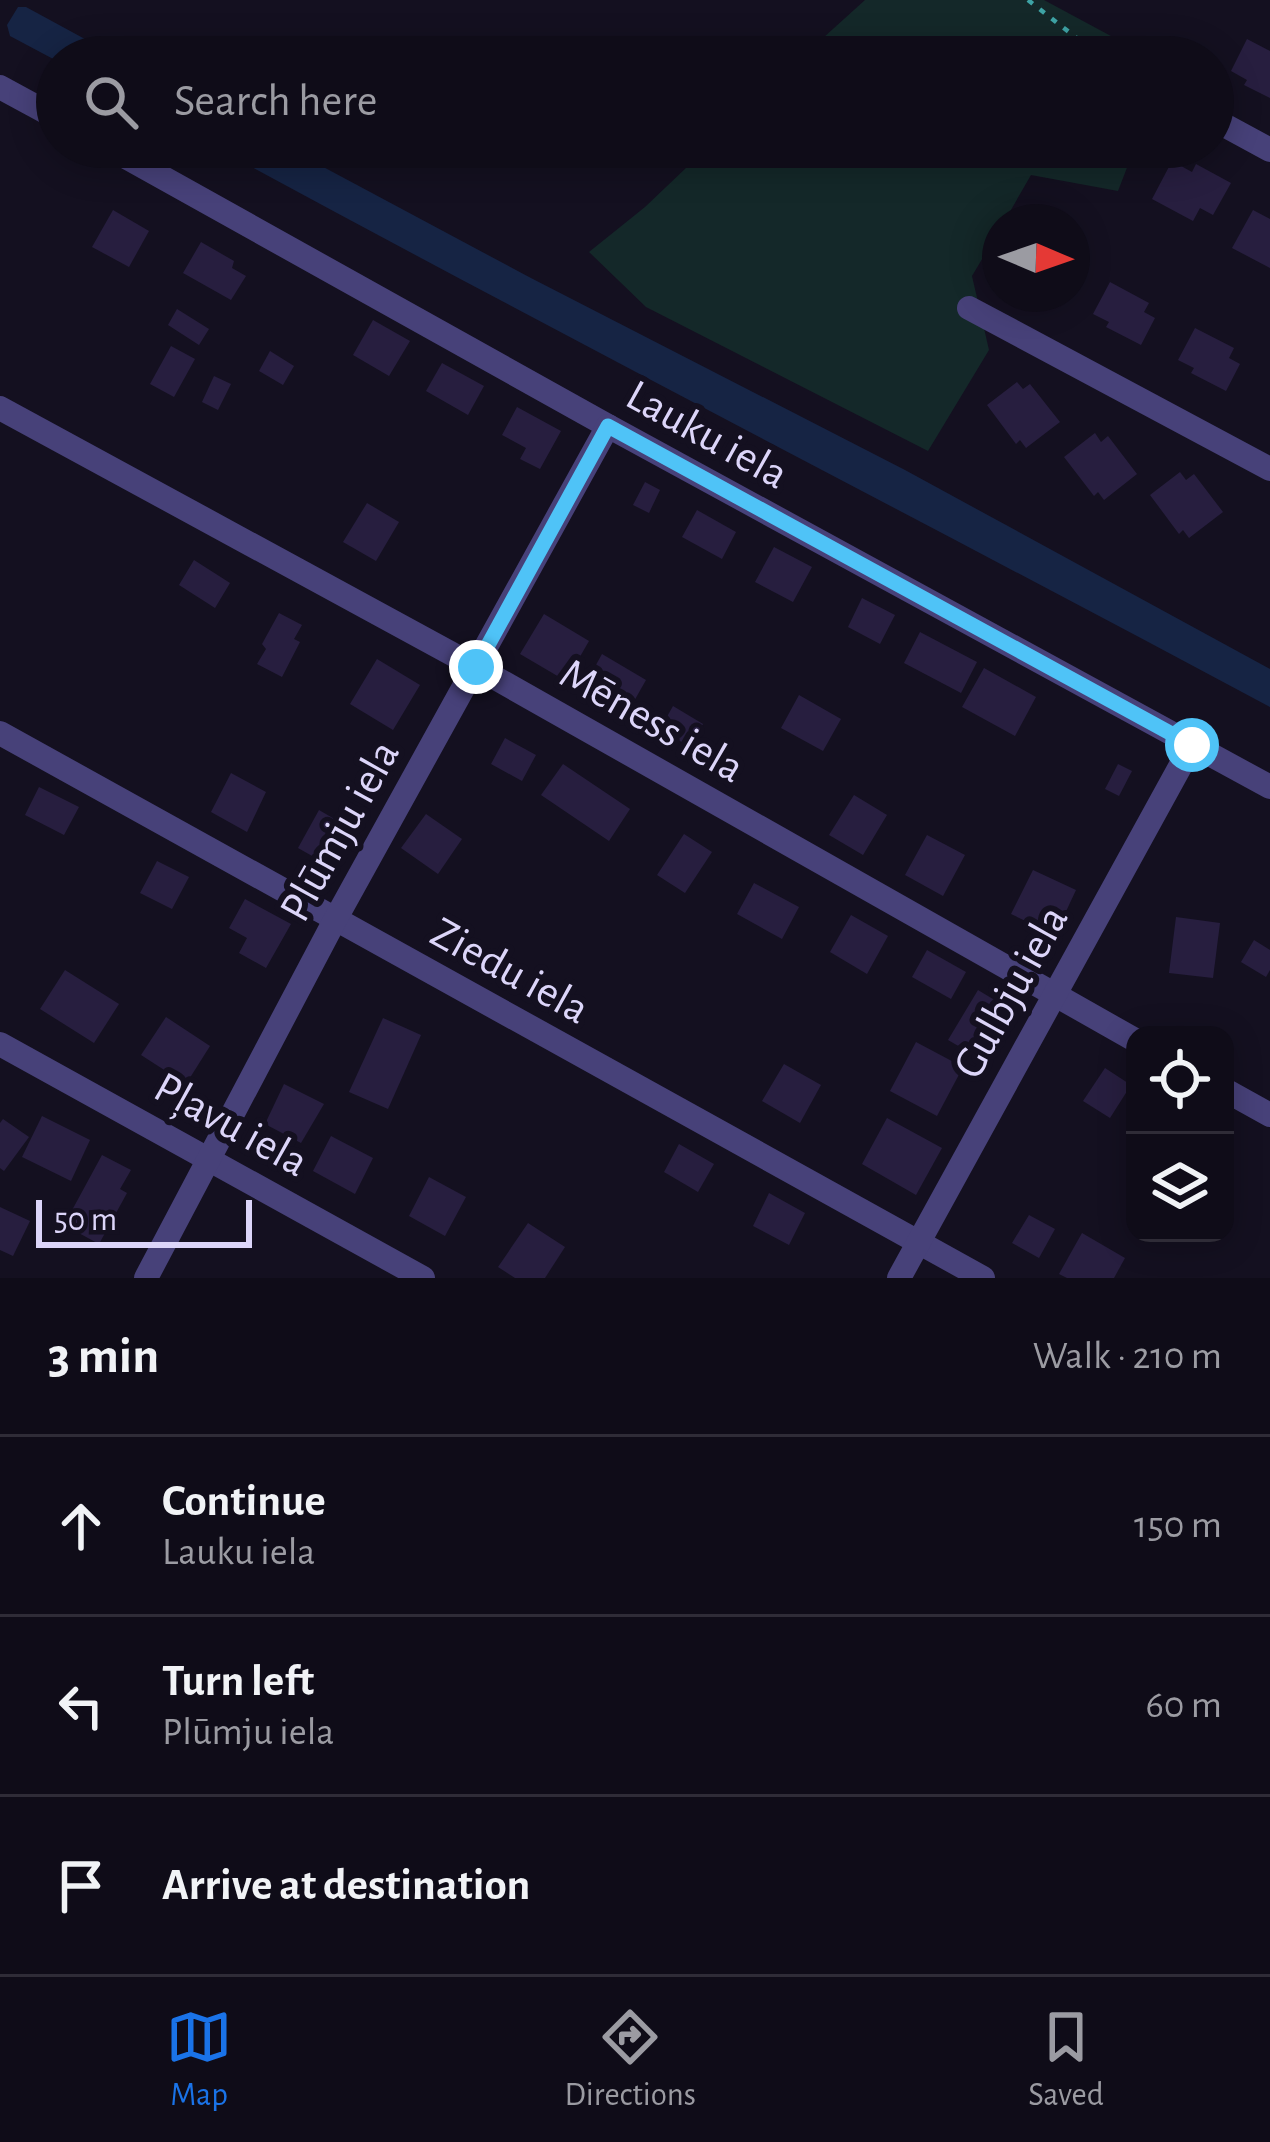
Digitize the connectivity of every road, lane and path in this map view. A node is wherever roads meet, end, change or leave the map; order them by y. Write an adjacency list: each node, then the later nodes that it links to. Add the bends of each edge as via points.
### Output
1 (1028, 0): 2 (path)
2 (1073, 36)
3 (0, 86): 4 (street)
4 (36, 106)
5 (1234, 130): 6 (street)
6 (1270, 150)
7 (146, 168): 10 (street, Lauku iela)
8 (969, 308): 11 (street)
9 (0, 408): 12 (street, Mēness iela)
10 (608, 426): 12 (street, Plūmju iela); 14 (street, Lauku iela)
11 (1270, 469)
12 (476, 667): 16 (street, Plūmju iela); 17 (street, Mēness iela)
13 (0, 733): 16 (street, Ziedu iela)
14 (1192, 745): 15 (street, Lauku iela); 17 (street, Gulbju iela)
15 (1270, 787)
16 (335, 920): 22 (street, Plūmju iela); 23 (street, Ziedu iela)
17 (1054, 995): 18 (street, Mēness iela); 23 (street, Gulbju iela)
18 (1126, 1035)
19 (0, 1044): 22 (street, Pļavu iela)
20 (1234, 1095): 21 (street)
21 (1270, 1115)
22 (211, 1159): 24 (street, Plūmju iela); 25 (street, Pļavu iela)
23 (919, 1242): 26 (street, Gulbju iela); 27 (street, Ziedu iela)
24 (146, 1278)
25 (423, 1278)
26 (899, 1278)
27 (983, 1278)

